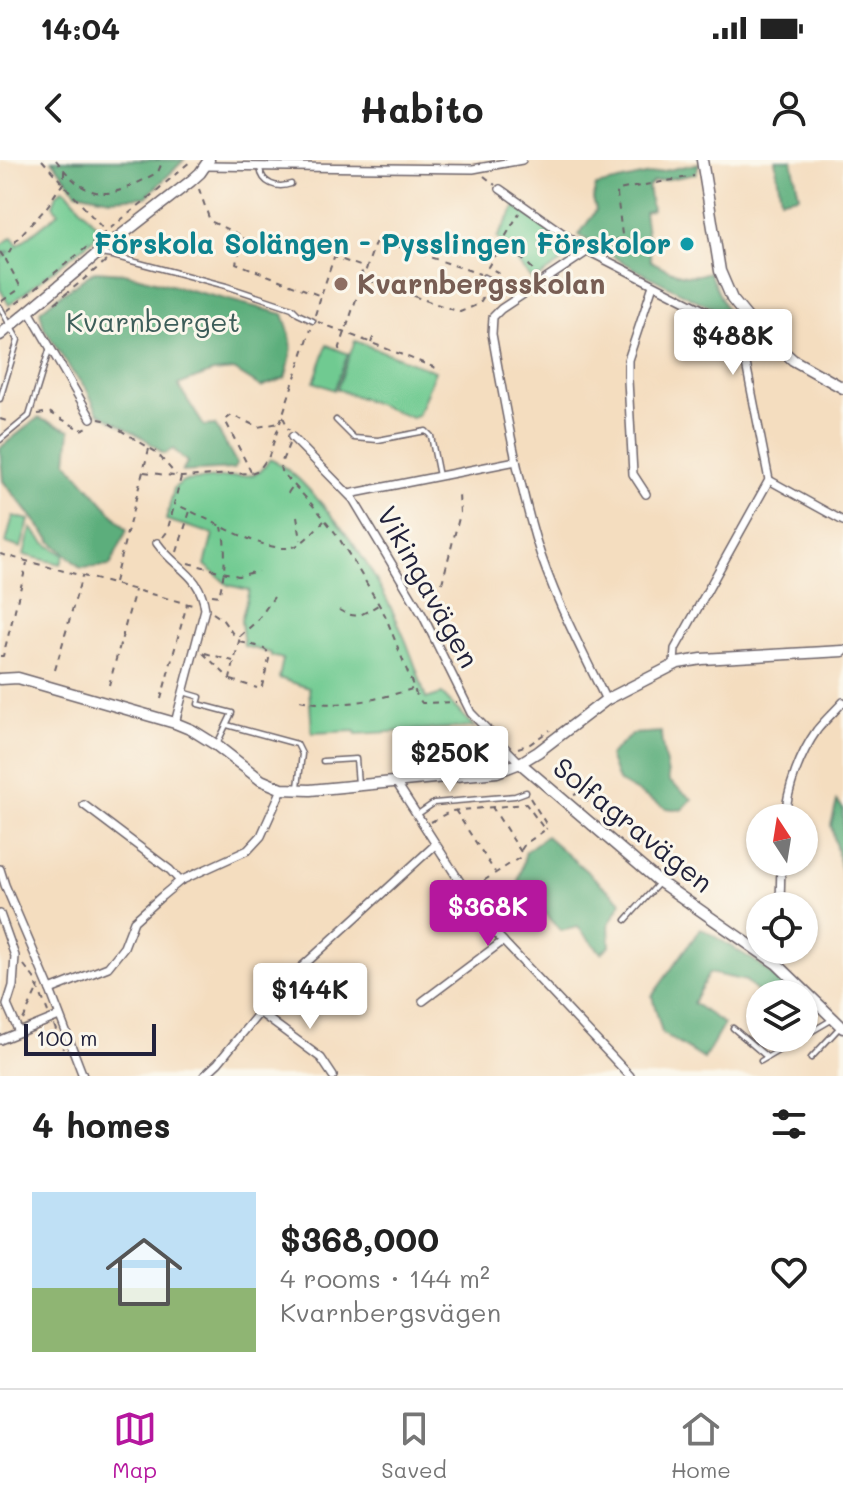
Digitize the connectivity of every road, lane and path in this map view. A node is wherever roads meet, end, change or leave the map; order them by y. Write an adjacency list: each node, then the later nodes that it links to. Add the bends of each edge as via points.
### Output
1 (42, 160): 11 (path)
2 (56, 160): 9 (path)
3 (163, 160): 9 (path, via 158,172 115,193 87,191)
4 (192, 160): 16 (path)
5 (522, 160): 8 (street, via 473,169)
6 (702, 160): 10 (street)
7 (207, 163): 8 (street); 21 (street)
8 (260, 166): 13 (lane, via 265,182)
9 (64, 171): 11 (path)
10 (704, 174): 23 (path, via 618,190 622,235); 48 (street, via 720,271 732,299 793,360)
11 (64, 183): 16 (path); 24 (path, via 9,249)
12 (198, 184): 33 (path, via 210,221 244,237 236,263)
13 (291, 184)
14 (500, 189): 15 (street)
15 (523, 205): 19 (street); 22 (path)
16 (106, 232): 37 (path)
17 (376, 240): 26 (path)
18 (397, 246): 27 (path)
19 (588, 251): 23 (street); 28 (street)
20 (0, 252): 24 (path)
21 (97, 254): 36 (street); 38 (lane, via 226,286 292,308)
22 (495, 256): 25 (path, via 488,267); 28 (path, via 516,254)
23 (597, 256): 31 (street)
24 (6, 260): 35 (path, via 19,284)
25 (499, 273)
26 (363, 277): 30 (path); 33 (path, via 360,266 334,257); 41 (path)
27 (484, 277): 29 (lane)
28 (544, 280): 34 (street)
29 (493, 282): 30 (path, via 479,304 460,312); 34 (lane)
30 (375, 283): 32 (path)
31 (653, 285): 65 (street, via 739,328); 70 (street, via 628,360 633,474)
32 (370, 295)
33 (321, 296): 38 (path)
34 (517, 298): 60 (street, via 493,317 492,334)
35 (0, 304): 37 (lane)
36 (29, 311): 40 (street); 45 (street)
37 (4, 314): 40 (lane)
38 (313, 321): 51 (path)
39 (326, 325): 41 (path)
40 (10, 326): 43 (street); 49 (lane, via 18,340)
41 (345, 332): 44 (path); 46 (path)
42 (375, 333): 44 (path)
43 (0, 335)
44 (371, 343): 47 (path)
45 (50, 347): 50 (lane); 52 (street)
46 (339, 350)
47 (441, 370)
48 (843, 388)
49 (0, 399)
50 (29, 416): 52 (path, via 49,412 81,430 92,425); 56 (lane)
51 (283, 417): 55 (path); 57 (path)
52 (91, 418): 59 (path, via 104,420)
53 (0, 419): 56 (path)
54 (336, 420): 63 (lane, via 354,438 378,440 426,431)
55 (280, 423): 62 (path, via 269,456); 62 (path, via 258,427 232,415 225,420)
56 (18, 425): 58 (lane)
57 (292, 437): 66 (path, via 280,466); 68 (street, Vikingavägen)
58 (0, 440)
59 (149, 448): 61 (path); 64 (path)
60 (516, 461): 63 (street); 109 (street, via 552,586)
61 (144, 472): 64 (path); 87 (path)
62 (251, 473): 64 (path)
63 (439, 476): 68 (street)
64 (179, 477): 71 (path)
65 (769, 480): 75 (street); 100 (street, via 675,649)
66 (293, 486): 67 (path); 74 (path)
67 (288, 493)
68 (349, 494): 110 (street, Vikingavägen, via 423,616)
69 (459, 494): 86 (path, via 460,514)
70 (646, 494)
71 (174, 504): 72 (path); 78 (path, via 167,532)
72 (190, 510): 76 (path); 79 (path)
73 (297, 516): 77 (path)
74 (325, 520): 77 (path); 92 (path)
75 (843, 521)
76 (222, 525): 77 (path, via 281,549); 84 (path)
77 (302, 541)
78 (157, 543): 82 (street)
79 (177, 552)
80 (0, 554): 81 (path)
81 (28, 562): 85 (path); 98 (path)
82 (182, 570): 84 (path, via 188,563); 89 (street)
83 (258, 571): 84 (path, via 238,576)
84 (225, 572): 89 (path, via 219,596)
85 (82, 576): 87 (path); 101 (path)
86 (442, 583)
87 (113, 584): 88 (path)
88 (135, 590): 91 (path); 104 (path)
89 (203, 594): 93 (street)
90 (274, 597): 95 (path)
91 (187, 604): 93 (path); 107 (path)
92 (379, 605): 94 (path, via 361,615); 105 (path)
93 (205, 609): 95 (path); 106 (street)
94 (339, 610)
95 (240, 636): 96 (path)
96 (239, 642): 99 (path); 103 (path, via 261,647 269,659 259,689)
97 (843, 651): 100 (street)
98 (0, 656)
99 (234, 662): 103 (path); 103 (path, via 203,653)
100 (674, 664): 109 (street)
101 (55, 670)
102 (0, 679): 112 (street, Solfagravägen, via 18,678)
103 (230, 679)
104 (109, 685)
105 (413, 688): 108 (path, via 360,703); 110 (path, via 422,703)
106 (183, 692): 112 (street); 113 (lane, via 200,697 198,704 232,713)
107 (161, 699)
108 (300, 700)
109 (606, 700): 116 (street)
110 (465, 702): 116 (street, Vikingavägen)
111 (843, 702): 123 (street, via 817,731 798,765)
112 (175, 723): 114 (street, Solfagravägen)
113 (227, 725): 114 (lane); 120 (lane, via 297,744 302,754)
114 (216, 745): 119 (street, Solfagravägen, via 261,780)
115 (323, 761): 118 (lane, via 356,759)
116 (520, 763): 117 (street, Solfagravägen, via 497,772); 136 (street, Solfagravägen)
117 (396, 782): 118 (street, Solfagravägen); 128 (street)
118 (358, 786): 120 (street, Solfagravägen)
119 (282, 789): 120 (street, Solfagravägen); 135 (street, via 255,843)
120 (298, 790)
121 (526, 792): 128 (lane, via 434,803); 130 (path, via 548,827)
122 (572, 795): 127 (path, via 579,793)
123 (786, 804)
124 (84, 805): 135 (street)
125 (491, 807): 126 (path); 130 (path, via 526,804); 132 (path)
126 (455, 810): 129 (path); 134 (path)
127 (594, 814)
128 (416, 815): 129 (street)
129 (423, 827): 131 (street)
130 (545, 830): 132 (path)
131 (435, 845): 137 (street); 146 (street)
132 (521, 850): 134 (path, via 519,858)
133 (0, 869): 144 (street)
134 (495, 873): 137 (path)
135 (180, 881): 144 (street, via 134,921 124,947 108,967)
136 (660, 882): 139 (lane); 141 (street, Solfagravägen)
137 (466, 892): 140 (street)
138 (0, 915): 151 (street, via 15,956 7,1005)
139 (626, 920)
140 (503, 941): 145 (street); 160 (street)
141 (746, 942)
142 (777, 964): 148 (street, Solfagravägen)
143 (37, 987): 151 (path)
144 (50, 990): 147 (street)
145 (423, 1001)
146 (259, 1012): 158 (street); 159 (street, via 321,1058)
147 (59, 1016): 151 (street); 157 (street)
148 (839, 1024): 150 (lane); 155 (lane)
149 (733, 1028): 154 (lane)
150 (818, 1031)
151 (19, 1032): 152 (street)
152 (2, 1036)
153 (776, 1052): 154 (lane)
154 (767, 1057): 156 (lane)
155 (811, 1058)
156 (761, 1061)
157 (83, 1076)
158 (204, 1076)
159 (333, 1076)
160 (630, 1076)

